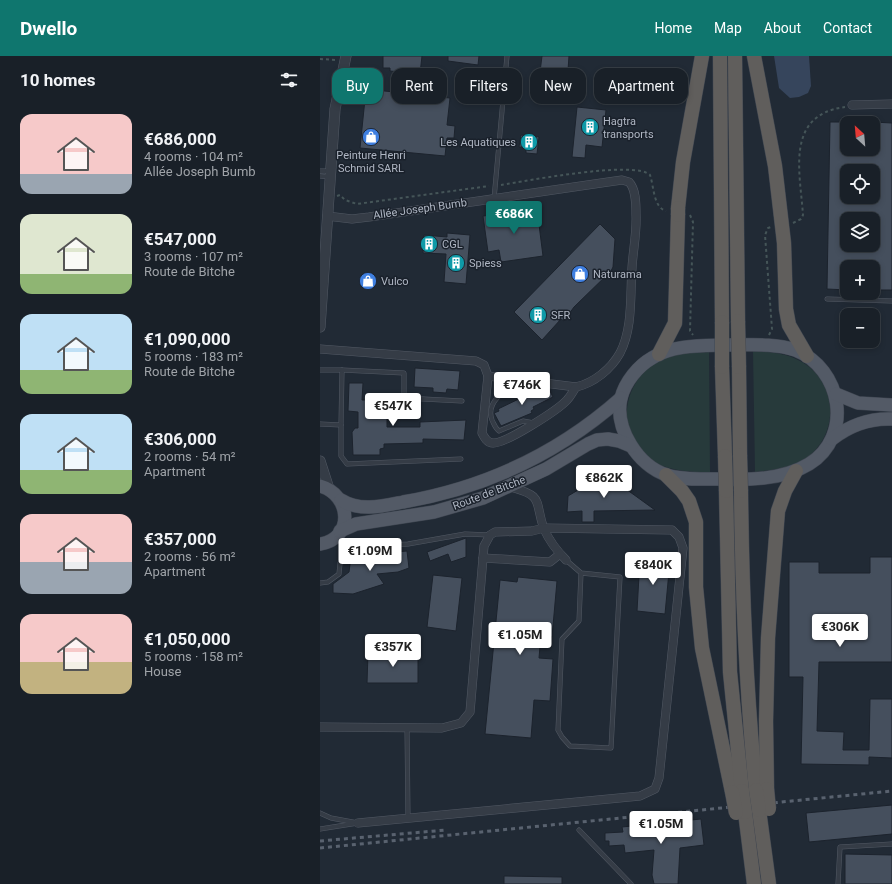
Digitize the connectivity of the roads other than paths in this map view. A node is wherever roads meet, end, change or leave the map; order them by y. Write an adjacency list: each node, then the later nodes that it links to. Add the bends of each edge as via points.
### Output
1 (508, 56): 11 (lane)
2 (702, 56): 18 (highway, via 683,162 678,212 675,323)
3 (720, 56): 53 (highway, bridge, via 722,368 730,672)
4 (735, 56): 52 (highway, bridge, via 742,594 746,673)
5 (754, 56): 19 (highway, via 775,166 784,243 786,309 792,331)
6 (346, 58): 10 (street, via 336,99)
7 (892, 104): 8 (street)
8 (852, 105)
9 (320, 171): 10 (lane)
10 (327, 174): 12 (street)
11 (494, 198): 12 (street, Allée Joseph Bumb, via 369,217); 24 (street, Allée Joseph Bumb, via 622,180 629,182 633,187 636,203 630,316 625,339 620,353 602,374 587,384)
12 (327, 216): 13 (street)
13 (321, 282): 16 (street)
14 (827, 299): 15 (lane)
15 (892, 301)
16 (320, 327)
17 (320, 349): 22 (street, via 476,361 484,365)
18 (659, 354): 19 (main road, via 684,348 729,344 781,347); 26 (main road, via 634,373)
19 (807, 356): 25 (main road, via 829,379)
20 (320, 370): 21 (lane)
21 (342, 370): 27 (lane, via 404,373 404,398); 32 (lane)
22 (488, 376): 23 (street); 30 (street, via 482,433 486,440 492,443 502,442)
23 (522, 379): 24 (street); 30 (lane, via 504,391 494,402 491,417 499,431 523,421)
24 (576, 387): 30 (street, via 566,401)
25 (836, 394): 28 (main road, via 858,403); 33 (main road, via 838,421)
26 (621, 398): 34 (main road, via 622,418); 41 (main road, Route de Bitche, via 549,450 478,483 441,495 378,506 356,507)
27 (462, 401)
28 (892, 405)
29 (892, 419): 33 (main road, via 856,425)
30 (534, 423)
31 (320, 424): 32 (lane)
32 (341, 425): 35 (lane, via 341,456 347,464)
33 (832, 439): 37 (main road, via 823,453)
34 (631, 446): 38 (main road, via 650,467); 39 (main road, Route de Bitche, via 608,439 597,440)
35 (461, 459)
36 (320, 461): 40 (street)
37 (796, 471): 38 (main road, via 770,478 731,480); 52 (highway, via 785,490 778,511 768,638)
38 (666, 475): 53 (highway, via 686,496 696,522 696,588 702,648)
39 (510, 487): 42 (street, via 524,490 533,496 539,505); 43 (main road, Route de Bitche, via 440,511 356,524)
40 (325, 488): 41 (main road)
41 (341, 500): 43 (main road, via 345,519)
42 (544, 528): 44 (street, via 532,531 495,532); 46 (street); 55 (street, via 672,530 679,537 683,548 657,785 651,792 640,796)
43 (340, 531): 45 (main road, Route de Bitche)
44 (490, 535): 47 (street, via 484,546); 49 (lane, via 466,534 408,544 361,547 340,563 339,574 328,582)
45 (321, 546)
46 (563, 557): 47 (street, via 550,562); 48 (lane)
47 (483, 558): 51 (street, via 470,712 460,723 442,728)
48 (582, 573): 48 (lane, via 620,577 611,748 570,746 558,730 562,639 579,621)
49 (320, 583)
50 (320, 727): 51 (street)
51 (407, 727): 55 (lane)
52 (762, 789): 62 (highway, bridge, via 764,810 761,829)
53 (737, 792): 61 (highway, bridge)
54 (320, 813): 56 (lane, via 330,818)
55 (408, 819): 56 (street)
56 (358, 823): 57 (lane)
57 (320, 829)
58 (579, 830): 60 (lane)
59 (892, 844): 63 (lane, via 840,847)
60 (631, 884)
61 (754, 884)
62 (768, 884)
63 (838, 884)

